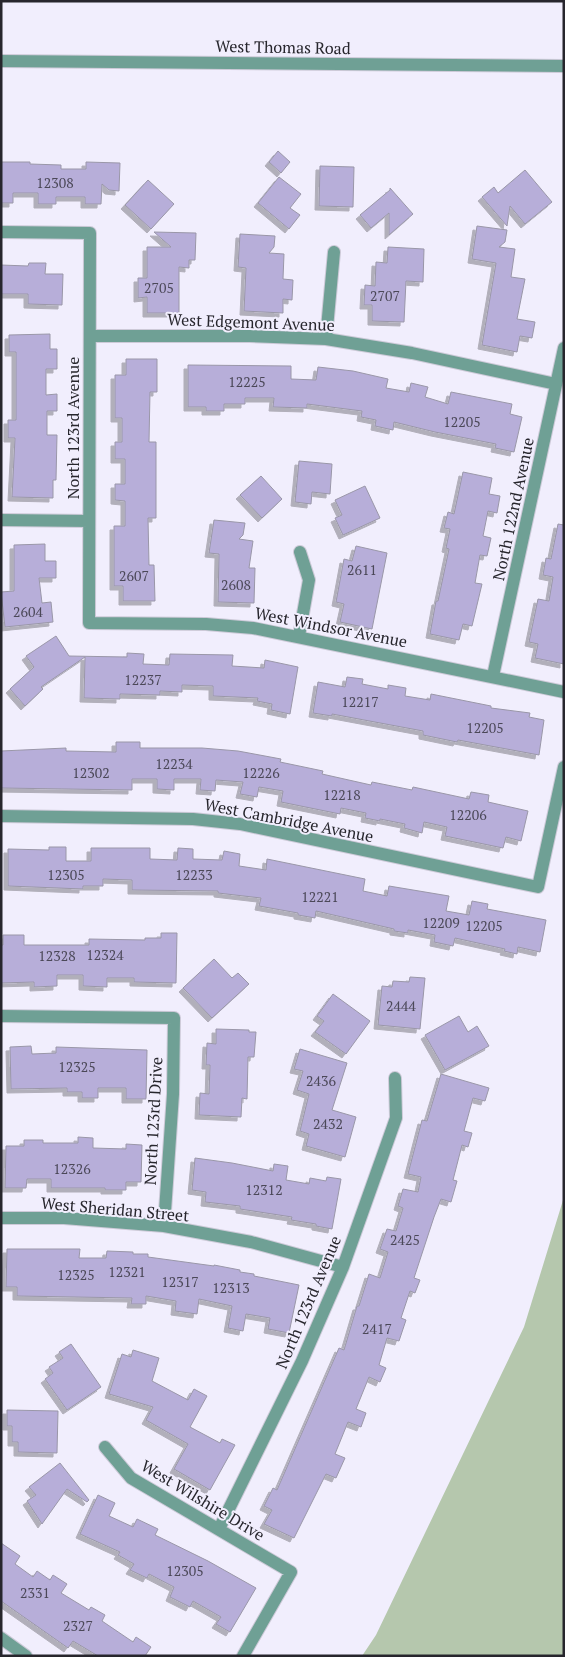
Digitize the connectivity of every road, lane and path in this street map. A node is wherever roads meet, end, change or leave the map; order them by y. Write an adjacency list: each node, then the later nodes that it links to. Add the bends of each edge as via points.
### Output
1 (1, 61): 2 (street, West Thomas Road)
2 (564, 66)
3 (1, 232): 5 (street, North 123rd Avenue, via 90,233)
4 (334, 252): 6 (street)
5 (90, 336): 6 (street, West Edgemont Avenue); 10 (street, North 123rd Avenue)
6 (326, 339): 8 (street, West Edgemont Avenue, via 412,353)
7 (564, 348): 8 (street, North 122nd Avenue)
8 (556, 384): 14 (street, North 122nd Avenue)
9 (1, 520): 10 (street)
10 (89, 520): 12 (street, North 123rd Avenue)
11 (300, 552): 13 (street, via 309,580)
12 (89, 623): 13 (street, West Windsor Avenue, via 228,625)
13 (299, 636): 14 (street, West Windsor Avenue)
14 (493, 676): 15 (street, West Windsor Avenue)
15 (564, 692)
16 (564, 767): 17 (street, West Cambridge Avenue, via 538,887 214,820)
17 (1, 816)
18 (1, 1016): 21 (street, North 123rd Drive, via 174,1018 173,1094)
19 (395, 1078): 22 (street, North 123rd Avenue, via 396,1118)
20 (1, 1218): 21 (street, West Sheridan Street, via 64,1218)
21 (164, 1226): 22 (street, West Sheridan Street, via 251,1242)
22 (343, 1267): 24 (street, North 123rd Avenue, via 302,1361)
23 (105, 1448): 24 (street, West Wilshire Drive, via 131,1478)
24 (219, 1529): 27 (street, West Wilshire Drive, via 291,1572)
25 (1, 1638): 26 (street)
26 (26, 1656)
27 (243, 1656)

